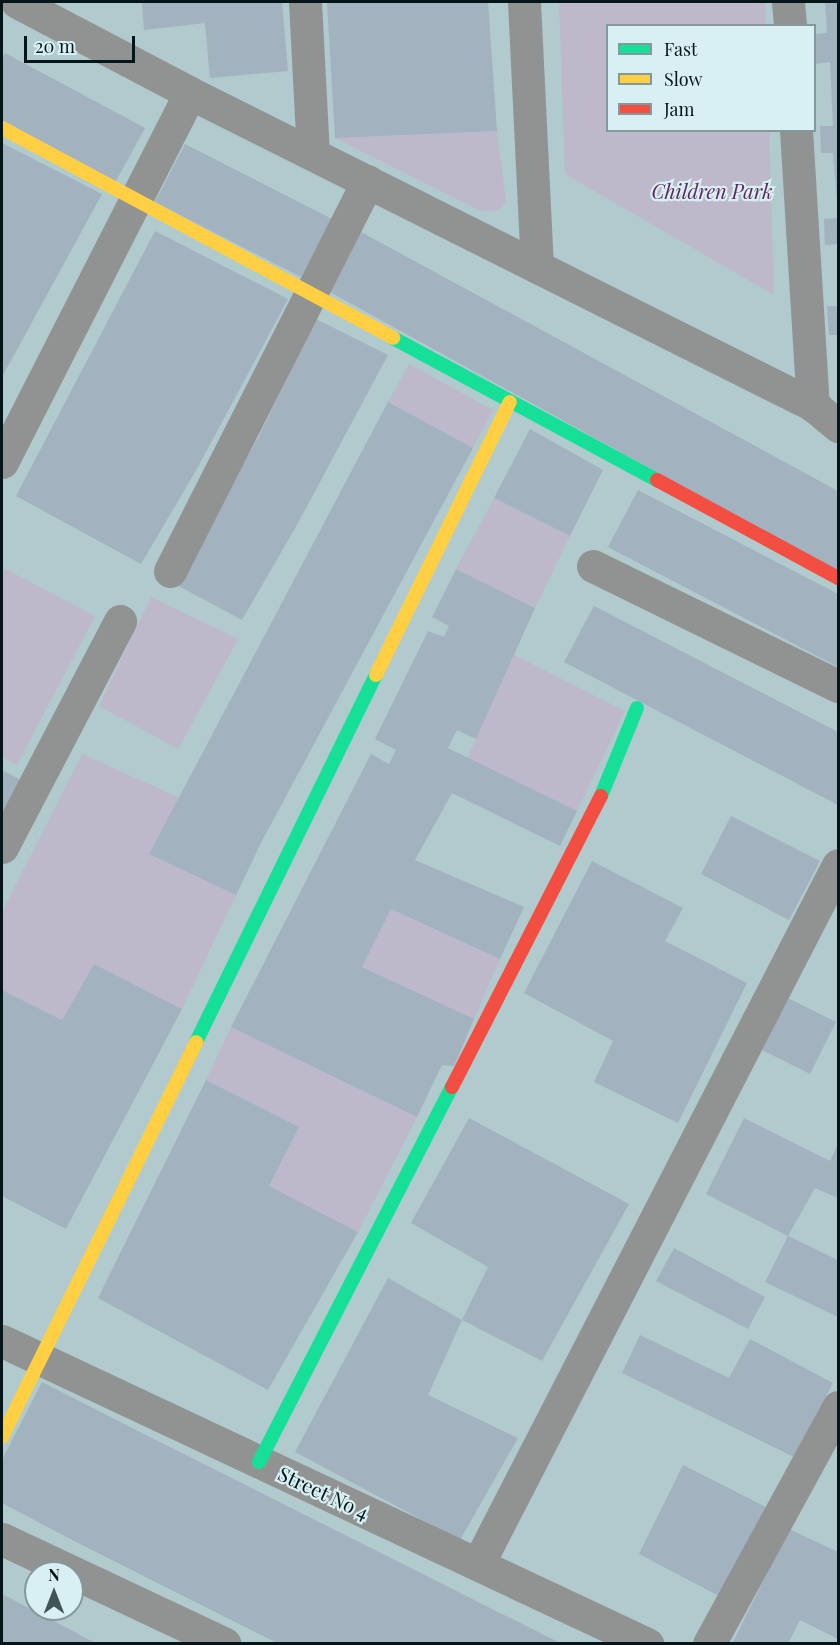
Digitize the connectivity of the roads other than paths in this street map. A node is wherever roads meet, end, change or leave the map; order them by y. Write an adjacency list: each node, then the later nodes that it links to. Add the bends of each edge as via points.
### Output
1 (9, 2): 6 (street)
2 (17, 2): 8 (street)
3 (305, 2): 11 (street)
4 (524, 2): 14 (street)
5 (788, 2): 7 (street)
6 (2, 15)
7 (790, 24)
8 (190, 93): 11 (street); 13 (street)
9 (2, 128): 13 (street)
10 (796, 132): 17 (street)
11 (313, 153): 12 (street)
12 (368, 181): 14 (street); 15 (street)
13 (135, 199): 15 (street); 19 (street)
14 (537, 267): 17 (street)
15 (310, 295): 16 (street); 21 (street)
16 (510, 402): 22 (street); 29 (street)
17 (813, 405): 18 (street)
18 (838, 426)
19 (2, 462)
20 (592, 566): 24 (street)
21 (170, 571)
22 (838, 578)
23 (120, 621): 26 (street)
24 (838, 686)
25 (637, 708): 32 (street, via 599,800)
26 (2, 847)
27 (838, 865): 34 (street)
28 (2, 1341): 29 (street, Street No 4)
29 (41, 1359): 31 (street); 32 (street, Street No 4)
30 (838, 1407): 37 (street)
31 (2, 1437)
32 (259, 1462): 34 (street, Street No 4)
33 (2, 1539): 35 (street)
34 (478, 1564): 36 (street, Street No 4)
35 (225, 1644)
36 (647, 1644)
37 (709, 1644)

